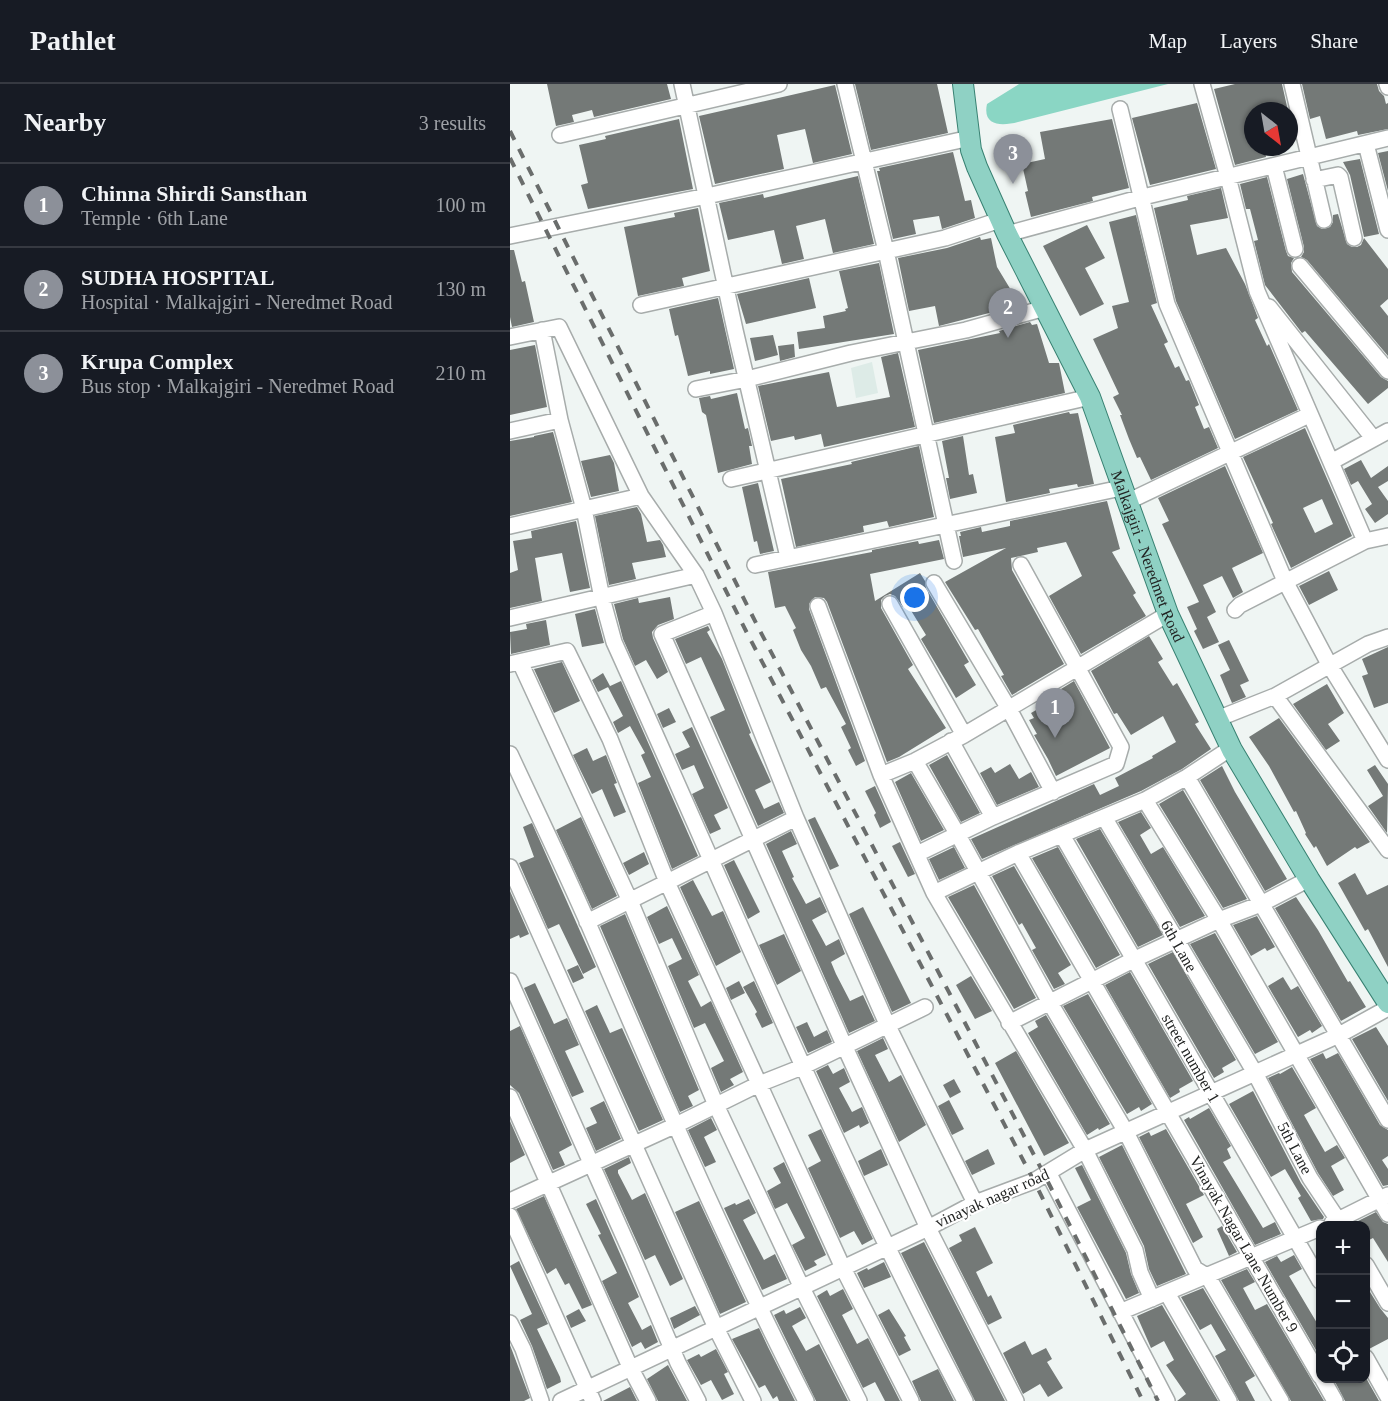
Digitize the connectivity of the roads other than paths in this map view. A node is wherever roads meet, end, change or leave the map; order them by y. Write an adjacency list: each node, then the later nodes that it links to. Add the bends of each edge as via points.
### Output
1 (682, 84): 7 (street)
2 (779, 84): 7 (street)
3 (845, 84): 14 (street)
4 (963, 84): 10 (main road, Malkajgiri - Neredmet Road)
5 (1202, 84): 16 (street)
6 (1292, 84): 13 (street)
7 (687, 105): 9 (street); 18 (street)
8 (1120, 109): 19 (street)
9 (560, 135)
10 (970, 138): 14 (street); 21 (main road, Malkajgiri - Neredmet Road, via 977,168)
11 (1388, 138): 12 (street)
12 (1366, 144): 13 (street); 22 (street)
13 (1309, 156): 15 (street); 17 (street)
14 (864, 162): 18 (street); 26 (street)
15 (1274, 166): 16 (street); 25 (street)
16 (1228, 177): 19 (street); 29 (street)
17 (1314, 180): 20 (street); 24 (street, via 1340,177)
18 (707, 196): 23 (street); 28 (street)
19 (1143, 197): 21 (street); 45 (street, via 1167,304)
20 (1324, 220)
21 (1004, 227): 26 (street); 31 (main road, Malkajgiri - Neredmet Road)
22 (1388, 230)
23 (510, 236)
24 (1354, 238)
25 (1295, 249)
26 (886, 251): 28 (street); 34 (street)
27 (1300, 266): 35 (street)
28 (726, 287): 30 (street); 36 (street)
29 (1257, 291): 39 (street); 44 (street)
30 (641, 305)
31 (1045, 308): 34 (street); 38 (main road, Malkajgiri - Neredmet Road)
32 (542, 330): 33 (street); 40 (street); 50 (street, via 559,327)
33 (510, 337)
34 (907, 342): 36 (street); 43 (street)
35 (1388, 371)
36 (747, 379): 37 (street); 47 (street)
37 (696, 389)
38 (1090, 397): 43 (street); 49 (main road, Malkajgiri - Neredmet Road)
39 (1309, 415): 45 (street); 46 (street)
40 (560, 420): 42 (street); 51 (street)
41 (1388, 430): 44 (street)
42 (510, 431)
43 (926, 435): 47 (street); 52 (street)
44 (1373, 438): 46 (street)
45 (1229, 453): 49 (street); 61 (street)
46 (1331, 462): 55 (street)
47 (768, 471): 48 (street); 56 (street)
48 (731, 479)
49 (1124, 495): 52 (street); 68 (main road, Malkajgiri - Neredmet Road)
50 (641, 496): 51 (street); 60 (street)
51 (584, 508): 53 (street); 63 (street)
52 (946, 525): 56 (street); 57 (street)
53 (510, 526)
54 (1388, 536): 55 (street)
55 (1365, 541): 61 (street)
56 (788, 557): 58 (street)
57 (954, 561)
58 (755, 565)
59 (1021, 565): 72 (street)
60 (696, 575): 63 (street); 67 (street)
61 (1285, 581): 66 (street); 73 (street)
62 (934, 583): 75 (street)
63 (602, 598): 69 (street); 95 (street, via 614,642)
64 (890, 603): 77 (street)
65 (818, 606): 82 (street)
66 (1235, 610)
67 (714, 613): 87 (street); 91 (street, via 662,634)
68 (1168, 614): 72 (street); 76 (main road, Malkajgiri - Neredmet Road)
69 (510, 618)
70 (1388, 637): 73 (street)
71 (515, 663): 99 (street, via 567,651 610,739); 101 (street)
72 (1078, 666): 75 (street); 84 (street, via 1121,747 1120,756 1116,764)
73 (1330, 666): 74 (street); 80 (street)
74 (1275, 696): 76 (street); 92 (street)
75 (1009, 709): 77 (street); 84 (street)
76 (1217, 719): 78 (main road, Malkajgiri - Neredmet Road)
77 (958, 738): 81 (street); 86 (street)
78 (1231, 748): 83 (street); 98 (main road, Malkajgiri - Neredmet Road)
79 (510, 754): 104 (street)
80 (1388, 760)
81 (915, 761): 82 (street); 89 (street)
82 (881, 775): 94 (street)
83 (1187, 777): 85 (street); 102 (street)
84 (1053, 792): 86 (street)
85 (1146, 800): 88 (street); 103 (street)
86 (993, 817): 89 (street)
87 (796, 818): 91 (street); 113 (street)
88 (1104, 818): 90 (street); 105 (street, 6th Lane)
89 (958, 835): 94 (street); 97 (street)
90 (1062, 835): 93 (street); 106 (street, street number 1)
91 (753, 838): 95 (street); 115 (street)
92 (1388, 850)
93 (1018, 853): 97 (street); 107 (street, Vinayak Nagar Lane Number 9)
94 (917, 854): 100 (street)
95 (710, 859): 99 (street); 117 (street)
96 (510, 867): 127 (street)
97 (977, 871): 100 (street); 109 (street)
98 (1309, 879): 102 (street); 110 (main road, Malkajgiri - Neredmet Road)
99 (668, 882): 101 (street); 119 (street)
100 (934, 893): 112 (street)
101 (630, 901): 104 (street); 122 (street)
102 (1261, 904): 103 (street); 114 (street)
103 (1220, 920): 105 (street); 116 (street)
104 (587, 922): 125 (street)
105 (1176, 940): 106 (street); 118 (street, 6th Lane)
106 (1133, 960): 107 (street); 120 (street, street number 1)
107 (1092, 980): 109 (street); 123 (street, Vinayak Nagar Lane Number 9)
108 (510, 981): 129 (street)
109 (1048, 1001): 112 (street); 126 (street)
110 (1388, 1005): 114 (street, vinayak nagar road)
111 (925, 1007): 113 (street)
112 (1009, 1023): 128 (street)
113 (887, 1024): 115 (street); 134 (street)
114 (1339, 1035): 116 (street, vinayak nagar road); 124 (street)
115 (844, 1045): 117 (street); 139 (street)
116 (1297, 1053): 118 (street, vinayak nagar road); 132 (street)
117 (802, 1067): 119 (street); 142 (street)
118 (1255, 1073): 120 (street, vinayak nagar road); 137 (street, 5th Lane)
119 (759, 1084): 122 (street); 144 (street)
120 (1211, 1092): 123 (street, vinayak nagar road); 141 (street, street number 1)
121 (510, 1097): 131 (street)
122 (716, 1105): 125 (street); 148 (street)
123 (1166, 1112): 126 (street, vinayak nagar road); 143 (street, Vinayak Nagar Lane Number 9)
124 (1388, 1120)
125 (674, 1126): 127 (street); 151 (street)
126 (1126, 1132): 128 (street, vinayak nagar road); 147 (street, via 1195,1269)
127 (632, 1144): 129 (street); 154 (street)
128 (1085, 1150): 130 (street, vinayak nagar road); 149 (street, via 1135,1250 1140,1272)
129 (591, 1163): 131 (street); 155 (street)
130 (1049, 1174): 134 (street, vinayak nagar road); 152 (street)
131 (547, 1184): 133 (street); 157 (street)
132 (1384, 1197): 135 (street); 138 (street)
133 (510, 1201)
134 (975, 1203): 139 (street, vinayak nagar road)
135 (1388, 1214)
136 (510, 1216): 160 (street)
137 (1334, 1221)
138 (1341, 1221)
139 (928, 1228): 142 (street, vinayak nagar road); 171 (street)
140 (1316, 1230): 141 (street)
141 (1296, 1238): 143 (street); 146 (street, street number 1)
142 (886, 1246): 144 (street, vinayak nagar road); 170 (street)
143 (1252, 1257): 147 (street); 158 (street, Vinayak Nagar Lane Number 9)
144 (843, 1268): 148 (street, vinayak nagar road); 169 (street)
145 (1370, 1273): 150 (street)
146 (1317, 1275)
147 (1208, 1277): 149 (street); 174 (street)
148 (802, 1288): 151 (street, vinayak nagar road); 168 (street)
149 (1160, 1296): 152 (street); 173 (street)
150 (1388, 1303)
151 (759, 1308): 154 (street, vinayak nagar road); 167 (street)
152 (1120, 1312): 172 (street)
153 (510, 1323): 162 (street)
154 (716, 1328): 155 (street, vinayak nagar road); 166 (street)
155 (672, 1348): 157 (street, vinayak nagar road); 165 (street)
156 (1370, 1366): 161 (street)
157 (630, 1367): 160 (street, vinayak nagar road); 164 (street)
158 (1316, 1368)
159 (1324, 1383): 175 (street, Vinayak Nagar Lane Number 9)
160 (590, 1395): 163 (street, vinayak nagar road)
161 (1388, 1397)
162 (541, 1401)
163 (561, 1401)
164 (648, 1401)
165 (698, 1401)
166 (753, 1401)
167 (806, 1401)
168 (859, 1401)
169 (911, 1401)
170 (964, 1401)
171 (1016, 1401)
172 (1167, 1401)
173 (1229, 1401)
174 (1281, 1401)
175 (1335, 1401)

